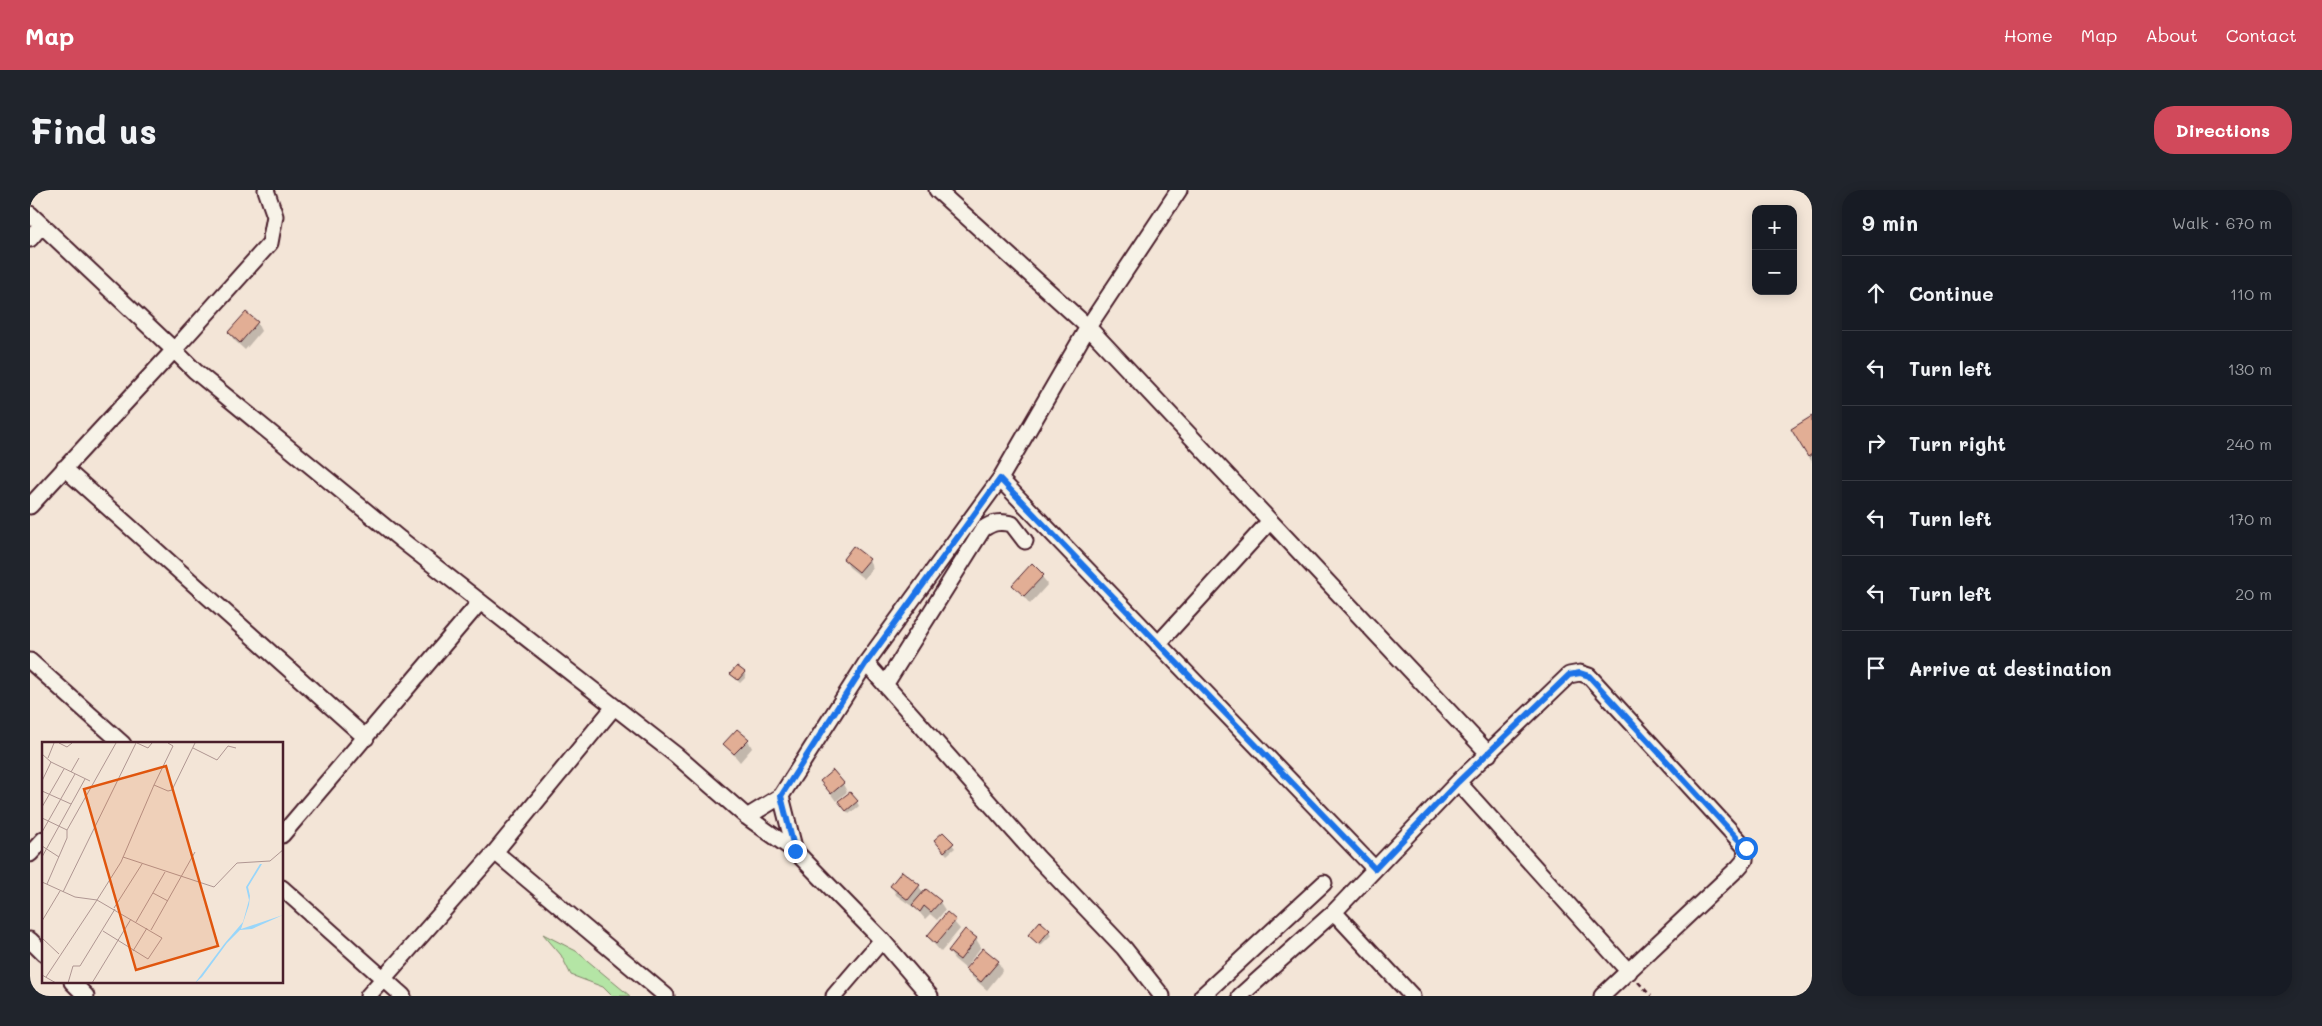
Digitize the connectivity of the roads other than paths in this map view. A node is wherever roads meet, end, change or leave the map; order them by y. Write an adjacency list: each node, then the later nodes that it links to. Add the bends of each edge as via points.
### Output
1 (266, 190): 8 (street, via 275,216 270,243)
2 (937, 190): 7 (street)
3 (1179, 190): 7 (street)
4 (30, 214): 5 (street)
5 (42, 225): 6 (street); 8 (street)
6 (30, 239)
7 (1088, 327): 10 (street); 12 (street)
8 (174, 350): 9 (street); 14 (street, via 210,384)
9 (64, 468): 11 (street); 20 (street)
10 (1000, 479): 15 (street); 17 (street)
11 (30, 506)
12 (1270, 521): 15 (street); 22 (street)
13 (1025, 541): 18 (street, via 1012,524 1002,521 983,529)
14 (480, 602): 19 (street); 20 (street)
15 (1158, 644): 31 (street)
16 (30, 661): 21 (street)
17 (866, 663): 18 (street); 24 (street)
18 (885, 685): 47 (street, via 1038,858 1124,948)
19 (614, 707): 25 (street, via 676,755); 29 (street)
20 (366, 738): 26 (street)
21 (121, 742)
22 (1489, 754): 23 (street); 38 (street, via 1569,675 1580,673 1589,676 1746,848 1746,860)
23 (1458, 782): 31 (street); 38 (street)
24 (781, 796): 25 (street); 28 (street)
25 (747, 817): 28 (street)
26 (284, 833)
27 (42, 840): 30 (street)
28 (795, 851): 36 (street)
29 (495, 852): 39 (street); 44 (street)
30 (30, 854)
31 (1375, 869): 34 (street)
32 (1324, 882): 48 (street)
33 (284, 890): 39 (street)
34 (1334, 912): 49 (street); 50 (street)
35 (30, 940): 37 (street)
36 (882, 940): 45 (street); 46 (street)
37 (42, 952)
38 (1630, 972): 51 (street)
39 (384, 978): 42 (street); 43 (street)
40 (74, 984): 41 (street)
41 (86, 996)
42 (368, 996)
43 (403, 996)
44 (666, 996)
45 (834, 996)
46 (930, 996)
47 (1162, 996)
48 (1202, 996)
49 (1240, 996)
50 (1412, 996)
51 (1602, 996)

